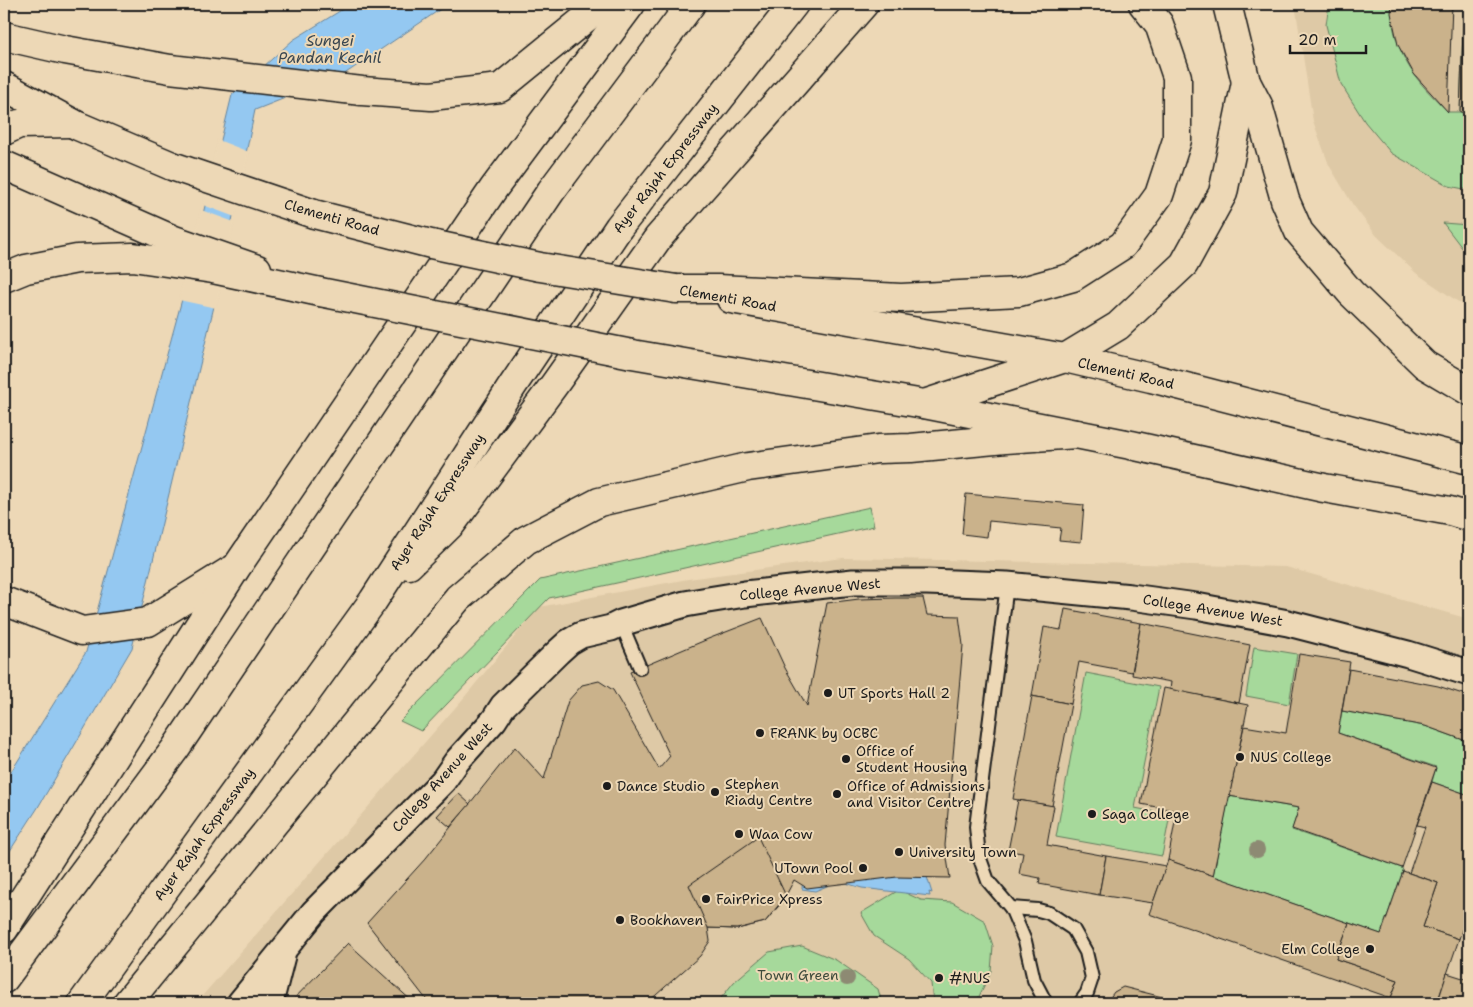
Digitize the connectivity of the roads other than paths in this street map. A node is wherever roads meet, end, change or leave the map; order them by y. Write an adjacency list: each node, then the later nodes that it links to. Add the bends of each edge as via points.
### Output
1 (603, 4): 8 (main road, via 500,88 431,96 170,69)
2 (631, 4): 23 (main road, via 494,188)
3 (692, 4): 33 (main road, via 551,191 174,749)
4 (794, 4): 26 (main road, Ayer Rajah Expressway, via 619,227)
5 (864, 4): 26 (main road, via 658,238 452,523)
6 (1144, 4): 15 (main road, via 1159,24 1177,77 1177,140 1159,195 1123,245 1073,277 1019,292 901,298)
7 (1227, 4): 9 (main road)
8 (4, 36)
9 (1246, 82): 17 (main road, via 1223,193 1184,264 1118,326); 18 (main road, via 1258,105 1285,200 1299,232 1351,293 1425,365)
10 (4, 86): 11 (main road, Clementi Road)
11 (75, 125): 12 (main road, via 19,124); 15 (main road, Clementi Road, bridge, via 172,166 314,214 540,268)
12 (4, 130)
13 (4, 165): 16 (main road, via 174,240)
14 (15, 273): 16 (main road, via 77,259 133,257 213,269)
15 (676, 289): 17 (main road, Clementi Road)
16 (320, 292): 19 (main road, bridge, via 632,354)
17 (1064, 358): 19 (main road); 21 (main road, Clementi Road)
18 (1469, 391)
19 (924, 404): 20 (main road)
20 (1077, 434): 22 (main road); 35 (main road, via 878,449 748,467 599,502 526,540 458,598)
21 (1469, 460)
22 (1469, 517)
23 (236, 568): 25 (main road, via 148,622 82,631); 31 (main road)
24 (1006, 585): 27 (street, College Avenue West, via 853,582 685,604); 29 (street, College Avenue West, via 1131,597 1288,622); 30 (lane, via 976,827 979,856 988,881)
25 (4, 601)
26 (373, 601): 34 (main road, Ayer Rajah Expressway)
27 (621, 623): 28 (lane); 32 (street, College Avenue West, via 580,635 558,652 503,706 443,780 320,906)
28 (640, 668)
29 (1469, 672)
30 (1011, 908): 38 (lane, via 1025,941 1034,980); 39 (lane, via 1049,913 1074,929 1086,952 1092,978)
31 (4, 929)
32 (284, 949): 36 (street, College Avenue West); 37 (street)
33 (4, 978)
34 (82, 1003)
35 (127, 1003)
36 (240, 1003)
37 (271, 1003)
38 (1046, 1003)
39 (1080, 1003)

